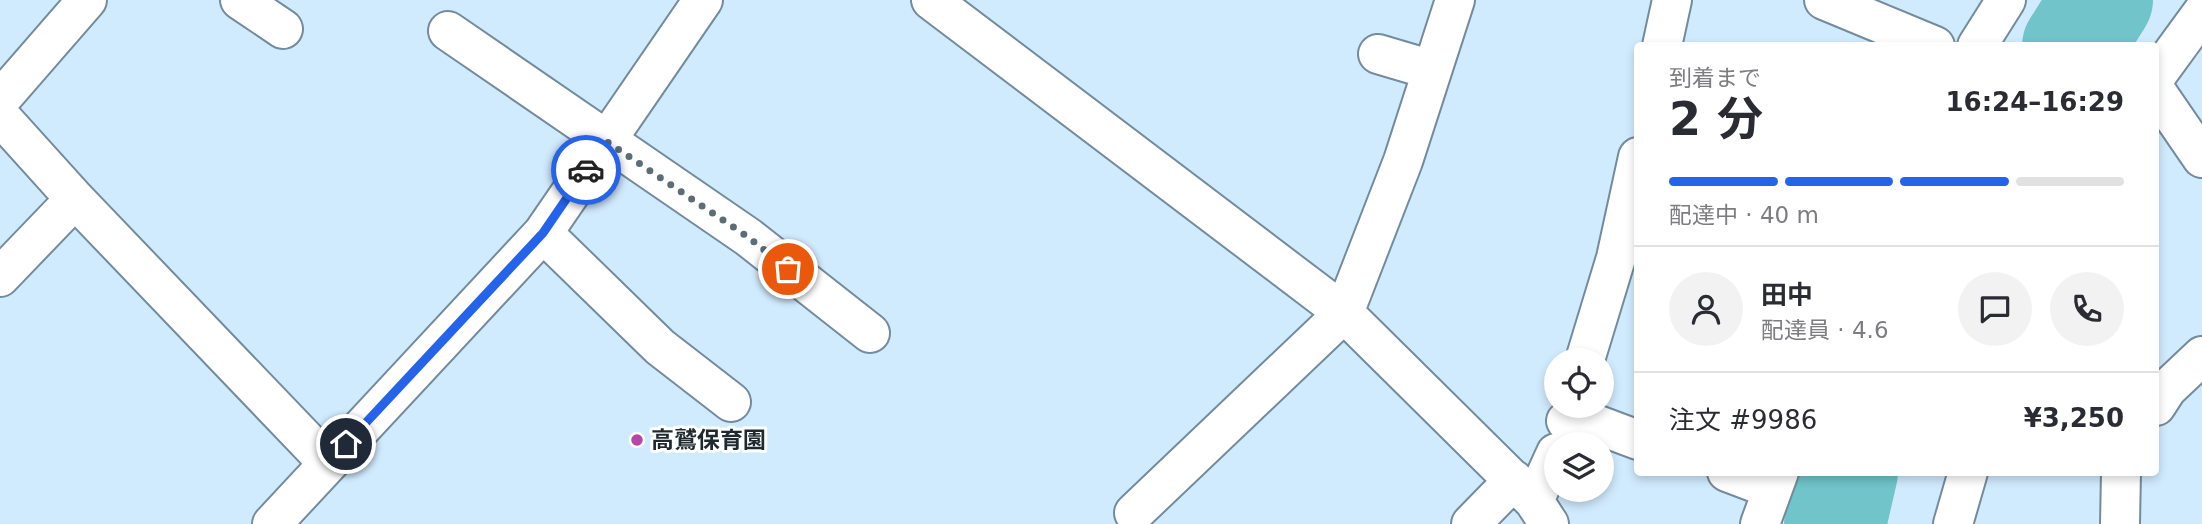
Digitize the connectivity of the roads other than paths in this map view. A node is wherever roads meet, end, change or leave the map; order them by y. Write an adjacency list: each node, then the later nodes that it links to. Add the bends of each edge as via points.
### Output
1 (87, 0): 19 (street)
2 (240, 0): 10 (street)
3 (703, 0): 21 (street)
4 (931, 0): 28 (street)
5 (1455, 0): 16 (street)
6 (1672, 0): 12 (street)
7 (1825, 0): 13 (street)
8 (2006, 0): 14 (street)
9 (2202, 13): 17 (street)
10 (283, 29)
11 (448, 31): 21 (street)
12 (1663, 42)
13 (1925, 42)
14 (1980, 42)
15 (1378, 54): 16 (street)
16 (1432, 70): 28 (street, via 1403,161)
17 (2159, 72)
18 (2159, 95): 22 (street)
19 (0, 100)
20 (0, 116): 24 (street)
21 (606, 141): 25 (street); 29 (street, via 748,237)
22 (2202, 158)
23 (1634, 195): 26 (street)
24 (75, 198): 27 (street); 36 (street)
25 (543, 233): 33 (street, via 660,347); 36 (street)
26 (1627, 262): 30 (street)
27 (0, 277)
28 (1344, 313): 41 (street); 42 (street)
29 (870, 333)
30 (1590, 348)
31 (2202, 356): 32 (street)
32 (2159, 401)
33 (731, 402)
34 (1563, 431): 35 (street, via 1598,425); 41 (street)
35 (1634, 438)
36 (328, 463): 44 (street)
37 (1734, 476): 40 (street)
38 (1967, 476): 46 (street)
39 (2121, 476): 43 (street)
40 (1770, 495)
41 (1532, 502): 45 (street)
42 (1134, 513)
43 (2124, 522)
44 (272, 524)
45 (1471, 524)
46 (1953, 524)

